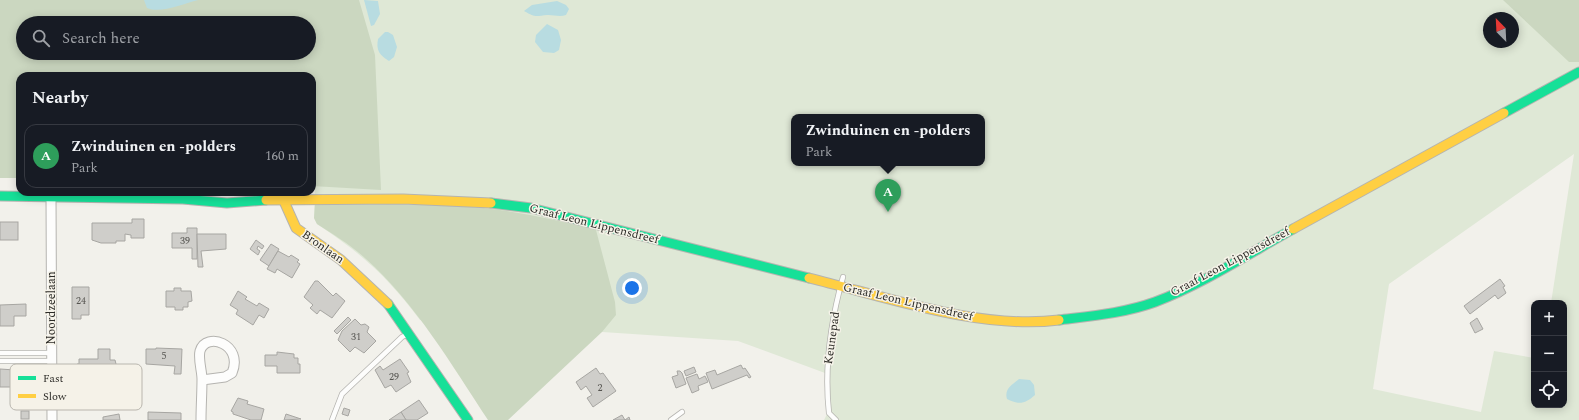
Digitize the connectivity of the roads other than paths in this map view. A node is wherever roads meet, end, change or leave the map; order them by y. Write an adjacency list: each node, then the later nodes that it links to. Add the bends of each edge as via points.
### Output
1 (1579, 72): 6 (street, Graaf Leon Lippensdreef, via 1180,291 1154,302 1069,320 1009,321 966,317)
2 (0, 196): 3 (street)
3 (51, 196): 4 (street, via 183,199 227,203); 9 (street, Noordzeelaan)
4 (283, 199): 6 (street, Graaf Leon Lippensdreef, via 446,200 531,208); 7 (street, Bronlaan, via 296,228 355,271 388,303)
5 (843, 277): 6 (lane, Keunepad)
6 (840, 286): 18 (lane, Keunepad, via 829,346 827,388 829,413)
7 (409, 333): 15 (lane, via 342,394); 16 (street, Bronlaan)
8 (0, 353): 9 (lane)
9 (52, 357): 10 (lane); 11 (street, Noordzeelaan)
10 (0, 361)
11 (52, 364)
12 (202, 380): 12 (street, via 200,352 203,346 209,342 226,344 235,358 232,373 225,377); 14 (street)
13 (682, 412): 17 (lane)
14 (201, 420)
15 (332, 420)
16 (468, 420)
17 (671, 420)
18 (836, 420)

